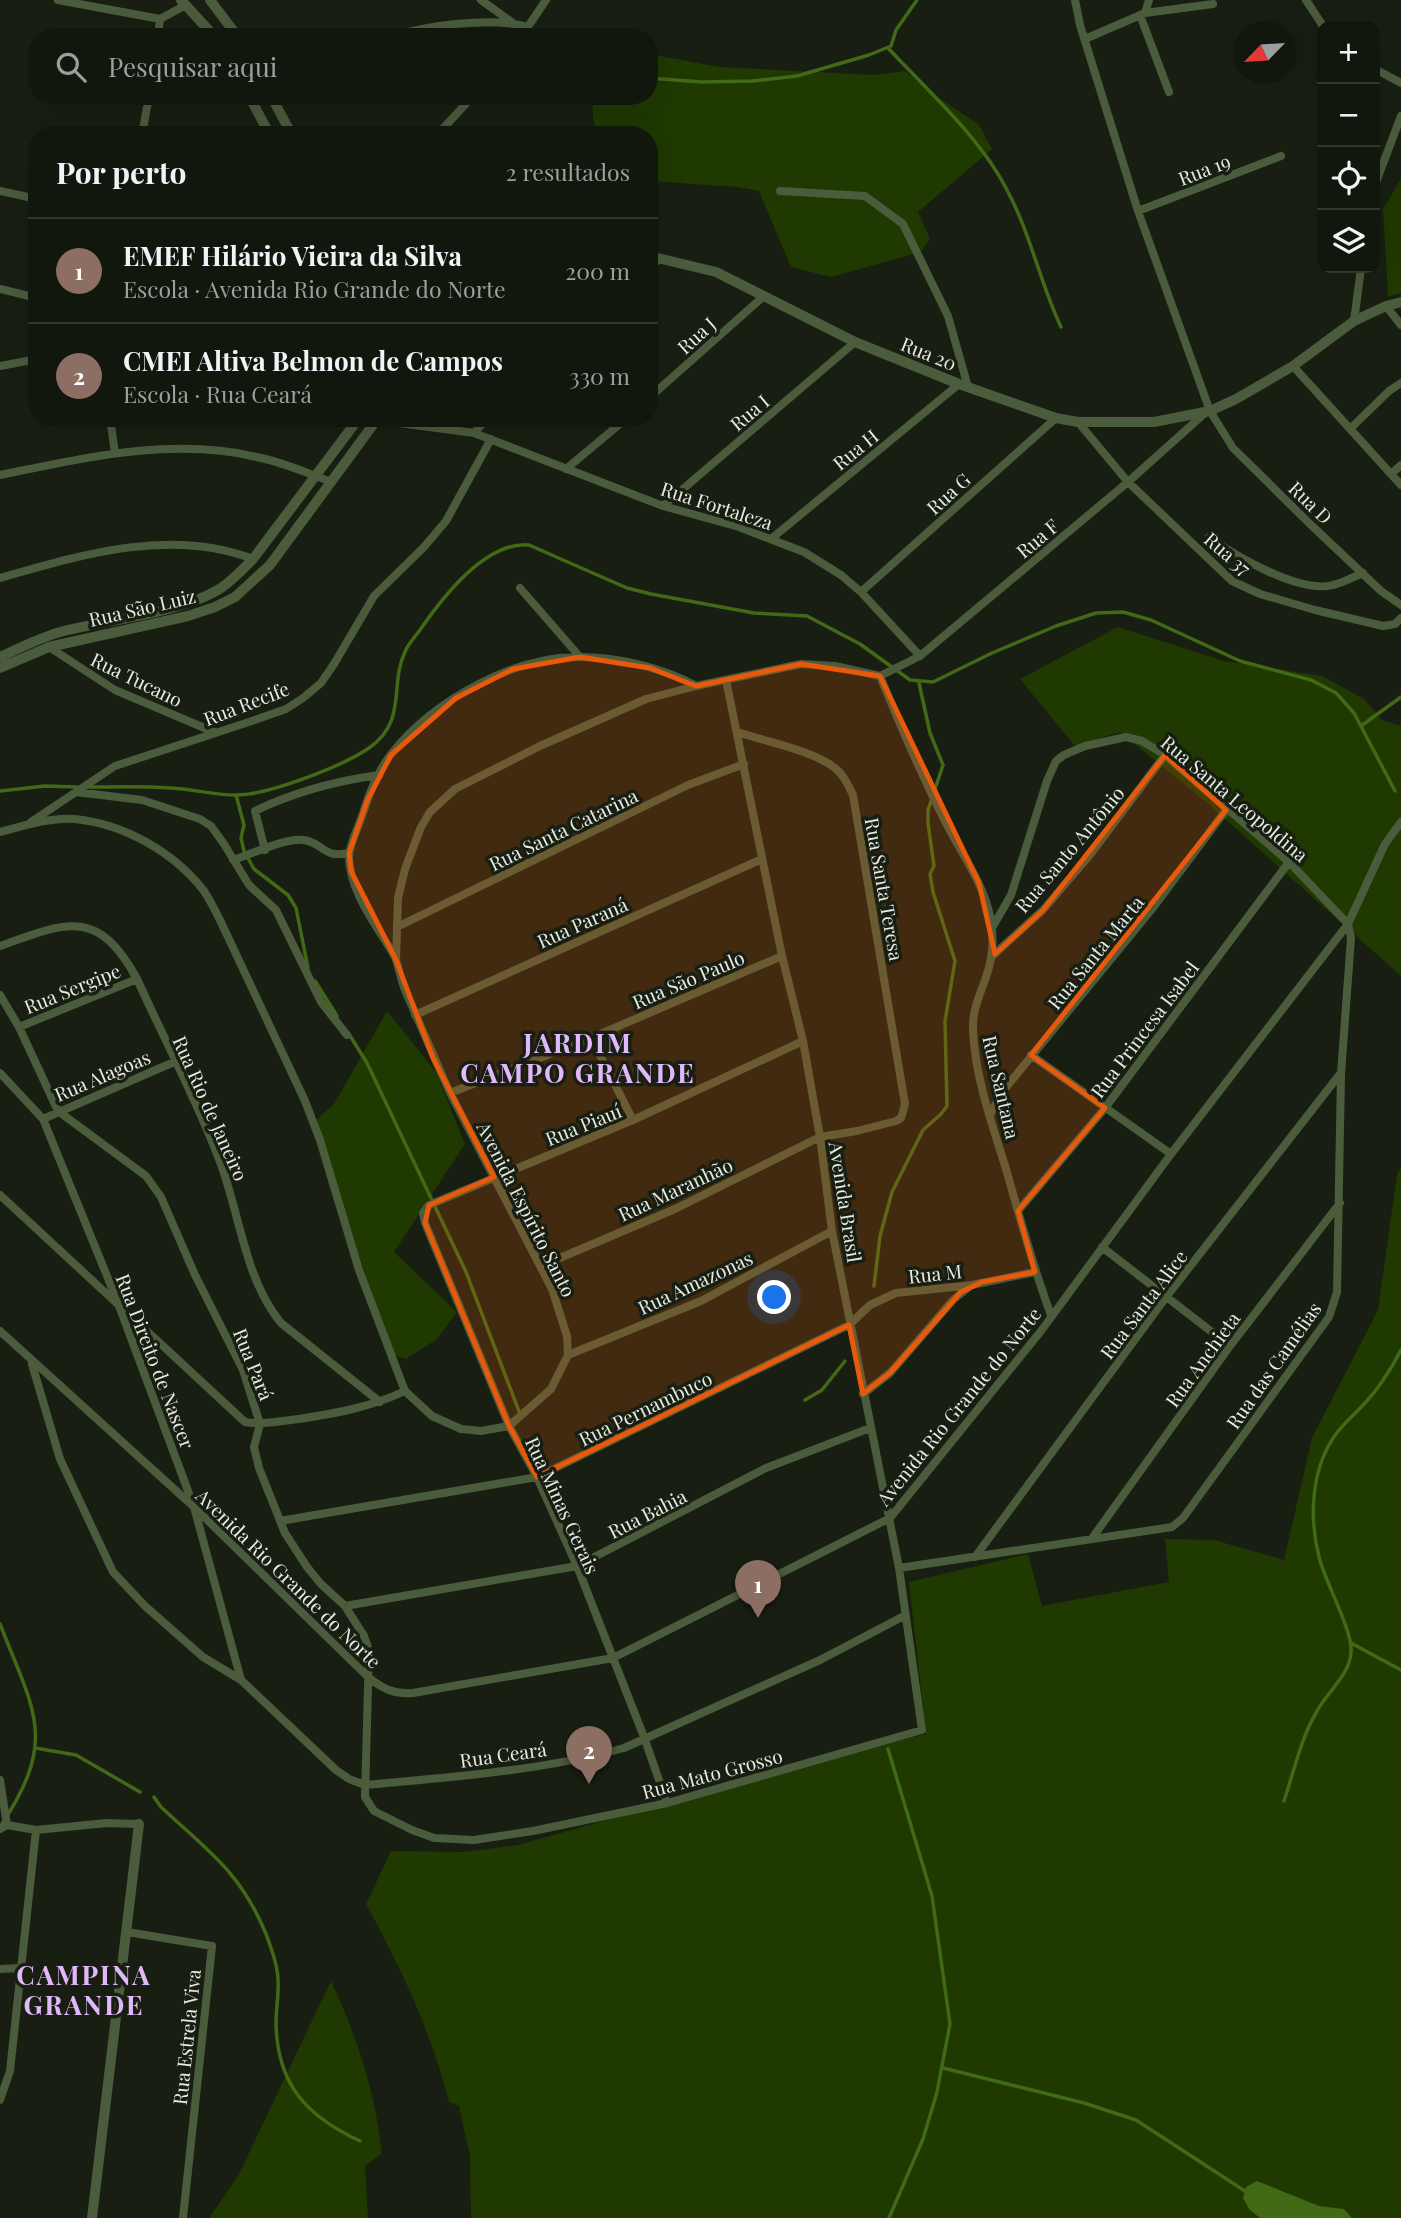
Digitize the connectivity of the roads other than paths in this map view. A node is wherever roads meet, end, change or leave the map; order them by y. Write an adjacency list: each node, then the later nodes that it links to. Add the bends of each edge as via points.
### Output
1 (58, 0): 11 (street)
2 (210, 0): 17 (street)
3 (481, 0): 13 (street)
4 (546, 0): 14 (street)
5 (1074, 0): 19 (street)
6 (1149, 0): 10 (street)
7 (1306, 0): 12 (street)
8 (182, 3): 11 (street); 16 (street)
9 (1213, 4): 10 (street)
10 (1142, 14): 19 (street); 22 (street)
11 (160, 19): 15 (street)
12 (1320, 21)
13 (513, 23): 14 (street); 18 (street)
14 (528, 27)
15 (159, 28)
16 (206, 28)
17 (231, 28)
18 (438, 28)
19 (1085, 39): 37 (street)
20 (1380, 72): 21 (street)
21 (1401, 83)
22 (1169, 92)
23 (147, 105): 28 (street)
24 (253, 105): 29 (street)
25 (276, 105): 30 (street)
26 (464, 105): 31 (street)
27 (1401, 116): 33 (street)
28 (144, 126)
29 (263, 126)
30 (287, 126)
31 (445, 126)
32 (1281, 156): 37 (street, Rua 19)
33 (1380, 172)
34 (0, 191): 36 (street)
35 (780, 191): 52 (street, via 865,195 903,224 948,316)
36 (28, 197)
37 (1138, 211): 54 (street)
38 (658, 258): 42 (street, Rua 20, via 716,272)
39 (1360, 273): 45 (street)
40 (0, 289): 41 (street)
41 (28, 296)
42 (764, 296): 47 (street, Rua 20); 53 (street, Rua J)
43 (1401, 302): 44 (street, Rua 20)
44 (1386, 306): 45 (street, Rua 20); 46 (street)
45 (1354, 321): 50 (street, Rua 20)
46 (1401, 325)
47 (855, 342): 52 (street, Rua 20); 75 (street, Rua I)
48 (28, 361): 49 (street)
49 (0, 366)
50 (1293, 366): 54 (street, Rua 20); 63 (street)
51 (1401, 383): 63 (street)
52 (963, 386): 55 (street, Rua 20); 77 (street, Rua H)
53 (658, 390)
54 (1208, 412): 56 (street, Rua 20, via 1154,422); 73 (street, Rua F); 79 (street, Rua D, via 1233,448)
55 (1056, 418): 56 (street, Rua 20); 82 (street, Rua G)
56 (1078, 422): 73 (street, Rua 37)
57 (111, 427): 66 (street)
58 (352, 427): 71 (street, Rua São Luiz)
59 (372, 427): 72 (street, Rua São Luiz)
60 (433, 427): 64 (street, Rua São Luiz)
61 (480, 427): 64 (street)
62 (616, 427): 68 (street)
63 (1351, 428): 69 (street)
64 (474, 433): 65 (street, Rua Fortaleza)
65 (491, 439): 68 (street, Rua Fortaleza); 93 (street, Rua Recife, via 446,521 374,596 321,683 286,709)
66 (115, 453): 70 (street); 71 (street, via 233,453)
67 (1401, 465): 69 (street)
68 (566, 469): 75 (street, Rua Fortaleza)
69 (1391, 474): 74 (street)
70 (0, 475)
71 (314, 475): 72 (street); 78 (street, Rua São Luiz)
72 (332, 482): 85 (street, Rua São Luiz, via 270,565 235,597 188,616)
73 (1128, 482): 84 (street, Rua 37, via 1220,572 1245,589 1383,626); 86 (street, Rua F)
74 (1401, 485)
75 (663, 506): 77 (street, Rua Fortaleza)
76 (1209, 537): 79 (street, via 1263,569 1309,584 1331,586)
77 (771, 539): 82 (street, Rua Fortaleza, via 804,552)
78 (253, 559): 80 (street, via 212,549 137,546); 87 (street, Rua São Luiz, via 220,589 193,601 61,632)
79 (1363, 573): 83 (street, Rua D)
80 (0, 578)
81 (520, 587): 88 (street)
82 (861, 592): 86 (street, Rua Fortaleza)
83 (1401, 605)
84 (1401, 618)
85 (49, 647): 89 (street, Rua São Luiz); 93 (street, Rua Tucano, via 115,690)
86 (920, 656): 90 (street, Rua F)
87 (0, 657)
88 (580, 657): 92 (street, via 650,668); 97 (street, via 513,669 456,698 412,731)
89 (0, 668)
90 (880, 676): 91 (street, Avenida Espírito Santo, via 801,664); 110 (street, Rua Santana, via 934,799 979,883)
91 (726, 680): 92 (street, Avenida Espírito Santo); 94 (street, Avenida Brasil)
92 (696, 685): 109 (street, Avenida Espírito Santo, via 646,699 455,789 430,812 412,847 398,898)
93 (214, 732): 98 (street, Rua Recife, via 115,766)
94 (737, 733): 96 (street, Avenida Brasil); 132 (street, Rua Santa Teresa, via 822,759 841,774 853,795 905,1104)
95 (1165, 755): 99 (street, Rua Santa Leopoldina); 110 (street, Rua Santa Leopoldina, via 1126,737 1085,746 1056,761 1011,895); 113 (street, Rua Santo Antônio, via 1043,910)
96 (744, 764): 105 (street, Avenida Brasil); 109 (street, Rua Santa Catarina, via 688,785)
97 (379, 775): 103 (street, via 284,797 255,811); 104 (street)
98 (76, 792): 101 (street, Rua Recife); 106 (street, via 142,800 200,819 211,826)
99 (1226, 810): 107 (street, Rua Santa Leopoldina); 122 (street, Rua Santa Marta, via 1152,909)
100 (1401, 822): 108 (street, Avenida Rio Grande do Norte, via 1385,845)
101 (25, 825): 102 (street); 153 (street, via 73,819 109,826 166,854 205,893 305,1101 359,1270)
102 (0, 832)
103 (265, 850): 104 (street, via 299,840 331,854); 106 (street)
104 (349, 853): 114 (street, via 357,889)
105 (762, 859): 112 (street, Avenida Brasil); 117 (street, Rua Paraná)
106 (233, 860): 119 (street, via 249,885 276,911 321,1002)
107 (1289, 862): 108 (street, Rua Santa Leopoldina); 127 (street, Rua Princesa Isabel)
108 (1348, 924): 125 (street, Rua das Camélias, via 1352,938); 134 (street, Avenida Rio Grande do Norte)
109 (397, 927): 114 (street, Avenida Espírito Santo)
110 (992, 928): 113 (street, Rua Santana)
111 (0, 946): 115 (street, Rua Rio de Janeiro, via 37,932 78,925 114,945)
112 (782, 956): 120 (street, Rua São Paulo); 121 (street, Avenida Brasil)
113 (991, 957): 129 (street, Rua Santana, via 972,1018)
114 (396, 960): 117 (street, Avenida Espírito Santo)
115 (137, 979): 118 (street, Rua Sergipe); 123 (street, Rua Rio de Janeiro)
116 (0, 995): 118 (street, Rua Pará)
117 (415, 1014): 126 (street, Avenida Espírito Santo)
118 (19, 1027): 128 (street, Rua Pará)
119 (347, 1035)
120 (591, 1038): 126 (street, Rua São Paulo); 131 (street)
121 (803, 1041): 131 (street, Rua Piauí); 133 (street, Avenida Brasil)
122 (1031, 1055): 127 (street); 129 (street, Rua Santa Marta)
123 (174, 1062): 128 (street, Rua Alagoas); 155 (street, Rua Rio de Janeiro, via 230,1188 256,1282 268,1307 281,1323)
124 (0, 1073): 130 (street, Rua Direito de Nascer)
125 (1341, 1074): 137 (street, Rua das Camélias); 145 (street, Rua Santa Alice)
126 (450, 1093): 135 (street, Avenida Espírito Santo)
127 (1105, 1108): 134 (street); 138 (street, Rua Princesa Isabel)
128 (58, 1111): 130 (street, Rua Alagoas); 156 (street, Rua Pará, via 146,1176 161,1197 243,1370)
129 (990, 1115): 138 (street, Rua Santana)
130 (43, 1118): 146 (street, Rua Direito de Nascer)
131 (633, 1120): 135 (street, Rua Piauí)
132 (896, 1121): 133 (street, Rua Maranhão)
133 (820, 1137): 140 (street, Avenida Brasil); 142 (street, Rua Maranhão, via 675,1209)
134 (1171, 1154): 141 (street, Avenida Rio Grande do Norte)
135 (494, 1177): 139 (street, Rua Piauí, via 429,1205 423,1213); 142 (street, Avenida Espírito Santo)
136 (0, 1195): 146 (street)
137 (1340, 1203): 150 (street, Rua Anchieta); 163 (street, Rua das Camélias, via 1338,1292 1333,1310 1183,1518 1159,1531)
138 (1018, 1210): 143 (street, Rua Santana)
139 (425, 1223): 157 (street, Rua Minas Gerais)
140 (832, 1231): 148 (street, Avenida Brasil); 151 (street, Rua Amazonas, via 701,1301)
141 (1102, 1247): 145 (street); 147 (street, Avenida Rio Grande do Norte)
142 (541, 1266): 151 (street, Avenida Espírito Santo, via 567,1336)
143 (1035, 1272): 144 (street, Rua M); 147 (street, Rua Santana)
144 (972, 1285): 148 (street, Rua M, via 896,1293 870,1305); 154 (street, via 953,1300 890,1373)
145 (1167, 1296): 150 (street); 164 (street, Rua Santa Alice)
146 (118, 1303): 156 (street, via 231,1411 245,1422); 160 (street, Rua Direito de Nascer)
147 (1051, 1315): 161 (street, Avenida Rio Grande do Norte)
148 (849, 1325): 154 (street, Avenida Brasil); 159 (street, Rua Pernambuco)
149 (0, 1331): 152 (street, Avenida Rio Grande do Norte)
150 (1230, 1346): 163 (street, Rua Anchieta)
151 (568, 1355): 157 (street, via 551,1390)
152 (31, 1361): 160 (street, Avenida Rio Grande do Norte); 171 (street, via 60,1459 113,1572 204,1657)
153 (405, 1391): 155 (street); 157 (street, via 432,1416 461,1429)
154 (863, 1394): 158 (street, Avenida Brasil)
155 (380, 1402): 156 (street)
156 (260, 1424): 162 (street, Rua Pará, via 254,1447)
157 (509, 1426): 159 (street, Rua Minas Gerais)
158 (870, 1428): 161 (street, Avenida Brasil); 165 (street, Rua Bahia, via 766,1468)
159 (537, 1477): 162 (street, Rua Pernambuco); 165 (street, Rua Minas Gerais)
160 (194, 1507): 170 (street, Avenida Rio Grande do Norte); 171 (street, Rua Direito de Nascer)
161 (890, 1518): 166 (street, Avenida Brasil); 169 (street, Avenida Rio Grande do Norte)
162 (280, 1521): 167 (street, Rua Pará, via 307,1567)
163 (1093, 1537): 164 (street, Rua das Camélias)
164 (975, 1557): 166 (street, Rua das Camélias)
165 (577, 1566): 167 (street, Rua Bahia); 169 (street, Rua Minas Gerais)
166 (899, 1568): 168 (street, Avenida Brasil)
167 (345, 1605): 170 (street, Rua Pará, via 365,1636)
168 (904, 1616): 172 (street, Avenida Brasil); 173 (street, Rua Ceará, via 820,1660)
169 (613, 1658): 170 (street, Avenida Rio Grande do Norte, via 414,1693 384,1690); 173 (street, Rua Minas Gerais)
170 (369, 1678): 175 (street, Rua Pará)
171 (242, 1680): 175 (street, via 337,1770)
172 (922, 1730): 176 (street, Rua Mato Grosso)
173 (644, 1737): 175 (street, Rua Ceará, via 602,1754 537,1766); 176 (street, Rua Minas Gerais)
174 (0, 1780): 178 (street)
175 (365, 1785): 176 (street, Rua Mato Grosso, via 365,1797 374,1811 435,1838 474,1840)
176 (667, 1803)
177 (139, 1824): 179 (street); 180 (street)
178 (3, 1827): 179 (street)
179 (36, 1830): 181 (street)
180 (127, 1932): 186 (street); 187 (street, Rua Estrela Viva, via 212,1946)
181 (22, 1968): 182 (street); 183 (street)
182 (0, 1969)
183 (10, 2071): 184 (street); 185 (street)
184 (0, 2076)
185 (0, 2099)
186 (92, 2218)
187 (183, 2218)

